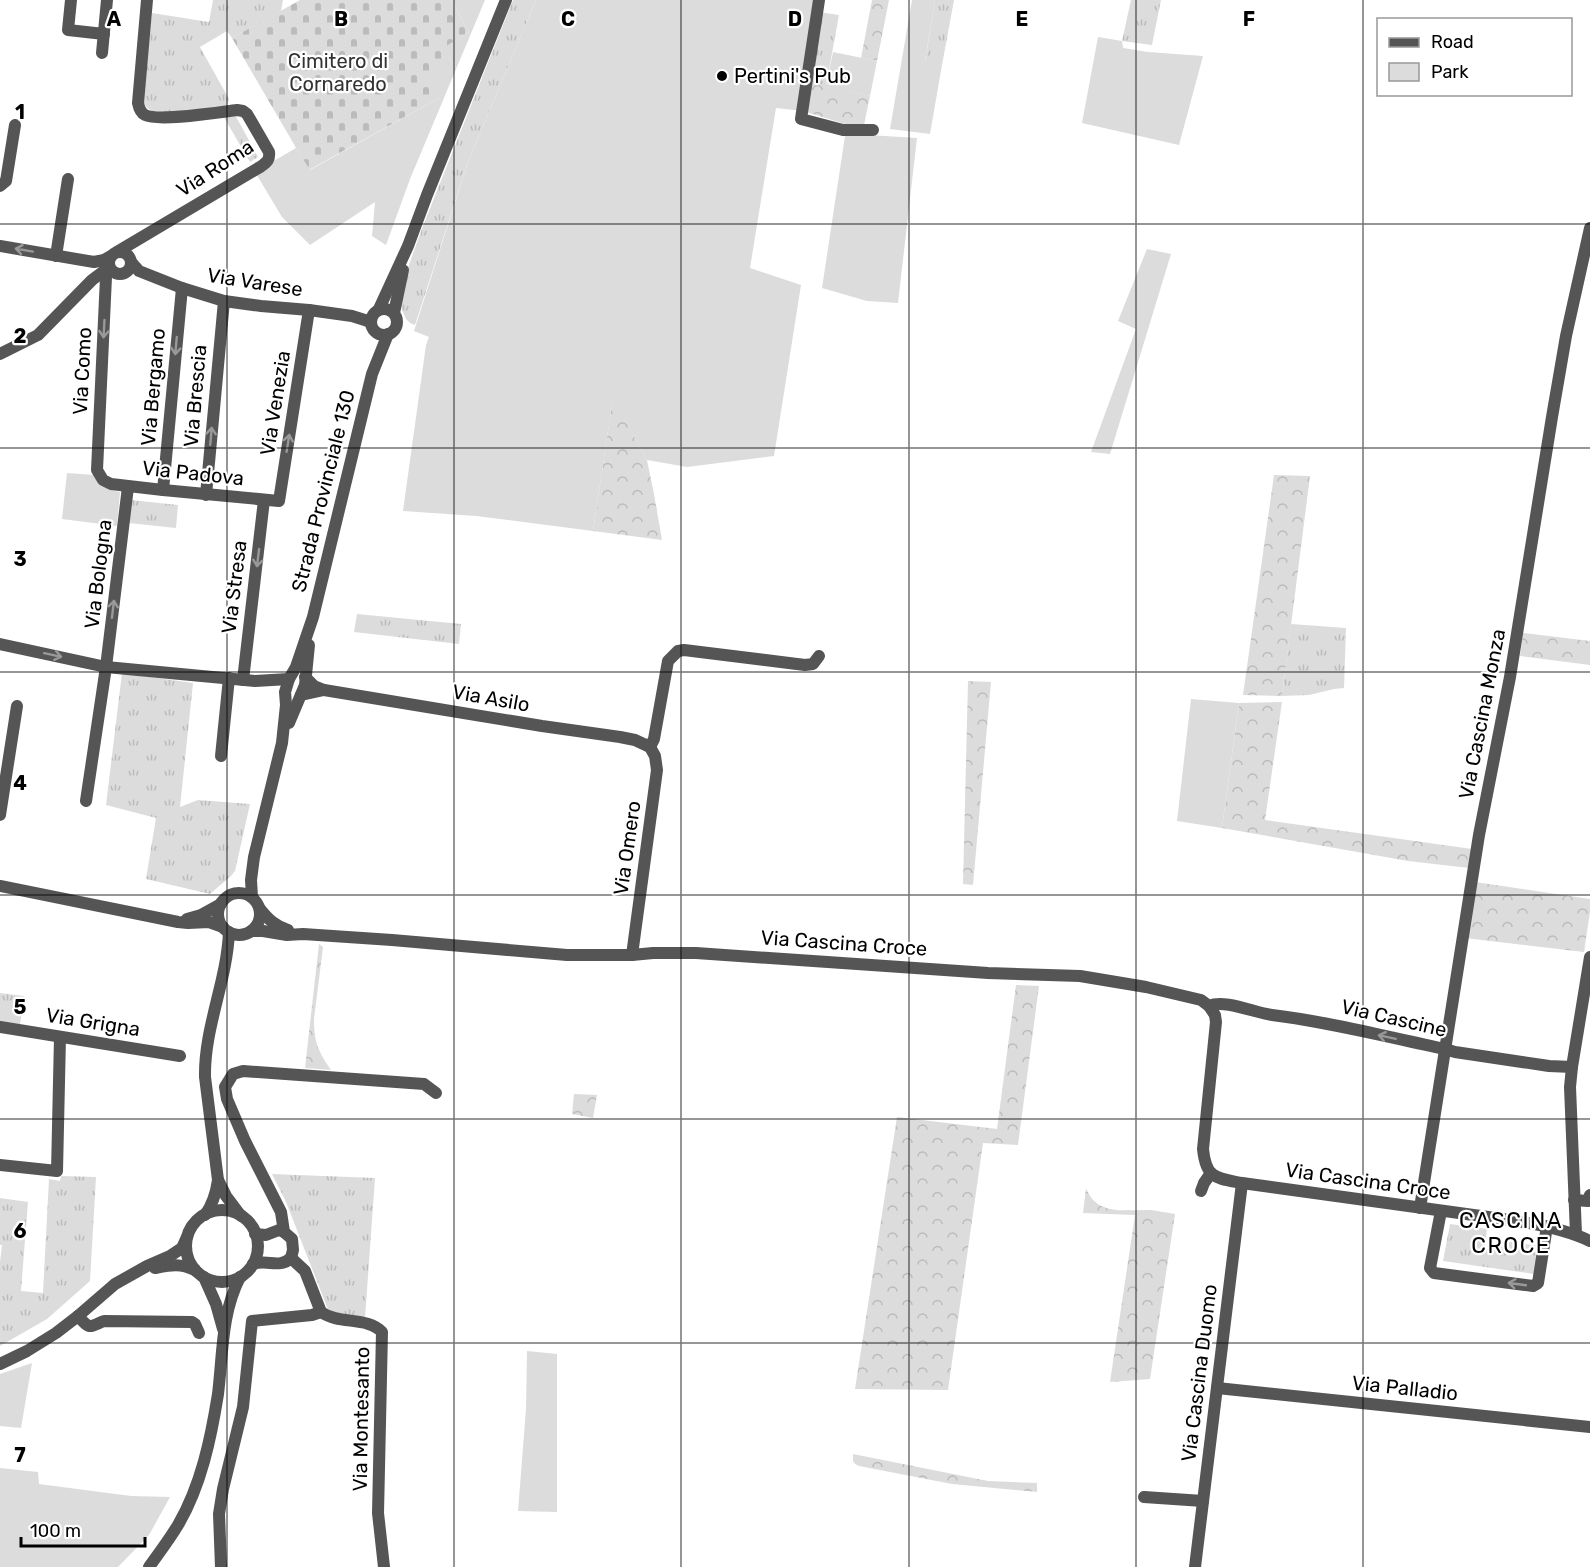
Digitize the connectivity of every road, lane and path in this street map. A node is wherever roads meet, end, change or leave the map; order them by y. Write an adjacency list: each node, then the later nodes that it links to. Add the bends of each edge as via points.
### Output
1 (71, 0): 6 (street, via 68,30)
2 (107, 0): 6 (street)
3 (147, 0): 13 (street, Via Roma, via 140,110 162,118 243,111 269,152 268,161)
4 (507, 0): 15 (street)
5 (819, 0): 9 (street, via 801,119 843,130)
6 (104, 34): 7 (street)
7 (102, 53)
8 (15, 125): 11 (street, via 6,181)
9 (873, 130)
10 (68, 178): 16 (street)
11 (0, 186)
12 (1590, 228): 70 (street, Via Cascina Monza, via 1566,336)
13 (136, 240): 17 (street); 19 (street, Via Roma)
14 (0, 246): 16 (street, one-way to 14)
15 (408, 246): 26 (street); 27 (street)
16 (56, 256): 18 (street)
17 (131, 261): 19 (street, Via Varese, via 126,254); 20 (street, Via Varese, via 139,271)
18 (89, 262): 19 (street); 21 (street, via 94,273)
19 (113, 264): 20 (street, Via Varese); 21 (street, Via Roma); 23 (street, Via Como)
20 (154, 277): 22 (street, Via Varese)
21 (89, 283): 23 (street, via 98,283); 29 (street, Via Roma, via 38,335)
22 (182, 288): 24 (street, Via Varese); 33 (street, Via Bergamo, one-way to 33)
23 (105, 290): 31 (street, Via Como, one-way to 31, via 97,470)
24 (224, 301): 25 (street, Via Varese); 34 (street, Via Brescia, one-way to 24)
25 (309, 310): 27 (street, Via Varese, via 360,314); 36 (street, Via Venezia, one-way to 25)
26 (394, 313): 27 (street, via 387,309); 28 (street, via 397,325)
27 (374, 319): 28 (street, via 380,334); 30 (street, Strada Provinciale 130)
28 (388, 334): 30 (street, Strada Provinciale 130)
29 (0, 354)
30 (372, 374): 37 (street, Strada Provinciale 130)
31 (103, 480): 32 (street, Via Padova)
32 (128, 487): 33 (street, Via Padova); 40 (street, Via Bologna, one-way to 32)
33 (163, 490): 34 (street, Via Padova)
34 (206, 495): 35 (street, Via Padova)
35 (264, 500): 36 (street, Via Padova); 44 (street, Via Stresa, one-way to 44)
36 (279, 501)
37 (313, 617): 41 (street, Strada Provinciale 130); 43 (street, Strada Provinciale 130)
38 (0, 644): 40 (street, one-way to 40)
39 (819, 656): 50 (street, via 813,664 805,665 678,651 666,669)
40 (106, 667): 42 (street); 52 (street, Via Bologna)
41 (305, 677): 45 (street, Via Asilo); 46 (street, Strada Provinciale 130)
42 (229, 678): 44 (street); 51 (street)
43 (289, 679): 44 (street); 47 (street, Strada Provinciale 130)
44 (249, 681): 47 (street, via 276,688)
45 (324, 690): 46 (street, Via Asilo); 50 (street, Via Asilo, via 620,736)
46 (301, 695): 49 (street, Strada Provinciale 130)
47 (285, 697): 49 (street, Strada Provinciale 130)
48 (17, 706): 53 (street)
49 (282, 743): 54 (street, Strada Provinciale 130)
50 (650, 747): 64 (street, Via Omero, via 657,770)
51 (221, 756)
52 (86, 801)
53 (0, 815)
54 (254, 858): 56 (street, Strada Provinciale 130); 57 (street, Strada Provinciale 130)
55 (0, 886): 60 (street)
56 (236, 893): 57 (street); 58 (street, Strada Provinciale 130)
57 (252, 897): 59 (street)
58 (221, 904): 60 (street); 61 (street, via 219,916)
59 (260, 909): 62 (street, via 259,922); 63 (street, Via Cascina Croce, via 278,927)
60 (178, 922): 61 (street, via 209,922)
61 (226, 929): 62 (street, via 234,934); 66 (street)
62 (248, 933): 63 (street, Via Cascina Croce); 66 (street, via 236,946)
63 (300, 934): 64 (street, Via Cascina Croce, via 567,955)
64 (632, 955): 67 (street, Via Cascina Croce, via 740,955 1080,976 1192,997)
65 (1589, 965): 72 (street)
66 (224, 975): 76 (street, via 204,1064)
67 (1209, 1006): 70 (street, Via Cascine, one-way to 67, via 1314,1021 1220,1004); 75 (street, via 1216,1022 1203,1149)
68 (0, 1028): 69 (street, Via Grigna)
69 (60, 1037): 71 (street, Via Grigna); 74 (street, via 57,1171)
70 (1445, 1049): 72 (street, Via Cascine); 81 (street, Via Cascina Monza)
71 (180, 1056)
72 (1572, 1067): 80 (street)
73 (436, 1093): 86 (street, via 424,1084 243,1071 233,1074 225,1087 227,1100 277,1202 282,1218)
74 (0, 1165)
75 (1211, 1173): 77 (street, Via Cascina Croce); 78 (street)
76 (218, 1180): 83 (street, via 215,1197); 84 (street)
77 (1242, 1183): 81 (street, Via Cascina Croce); 101 (street, Via Cascina Duomo)
78 (1201, 1191)
79 (1590, 1195): 80 (street, via 1588,1201)
80 (1574, 1200): 88 (street)
81 (1420, 1208): 82 (street, Via Cascina Croce)
82 (1441, 1211): 85 (street, Via Cascina Croce); 85 (street, one-way to 82, via 1538,1283 1533,1286 1434,1273 1430,1268)
83 (205, 1215): 84 (street, via 223,1211); 89 (street)
84 (242, 1217): 87 (street)
85 (1547, 1226): 88 (street, Via Cascina Croce)
86 (280, 1231): 87 (street); 91 (street, via 292,1239)
87 (255, 1234): 92 (street, via 258,1247)
88 (1576, 1234): 90 (street, Via Cascina Croce)
89 (187, 1237): 93 (street, via 182,1248); 94 (street, via 187,1255)
90 (1590, 1241)
91 (291, 1258): 92 (street, via 279,1264); 96 (street, via 305,1271)
92 (253, 1264): 95 (street)
93 (134, 1273): 94 (street, via 173,1265); 97 (street)
94 (199, 1274): 95 (street, via 222,1282); 98 (street, via 216,1304)
95 (240, 1277): 98 (street)
96 (321, 1312): 106 (street, Via Montesanto, via 252,1321 243,1407 219,1514); 107 (street, Via Montesanto, via 376,1326 382,1332 378,1512)
97 (78, 1316): 99 (street, via 90,1327 104,1321 192,1322); 100 (street, via 27,1351)
98 (223, 1331): 105 (street, via 212,1431 202,1466 179,1523)
99 (199, 1333)
100 (0, 1364)
101 (1217, 1388): 102 (street, Via Palladio); 104 (street, Via Cascina Duomo)
102 (1590, 1427)
103 (1144, 1497): 104 (street)
104 (1203, 1501): 108 (street, Via Cascina Duomo)
105 (149, 1567)
106 (221, 1567)
107 (384, 1567)
108 (1195, 1567)

